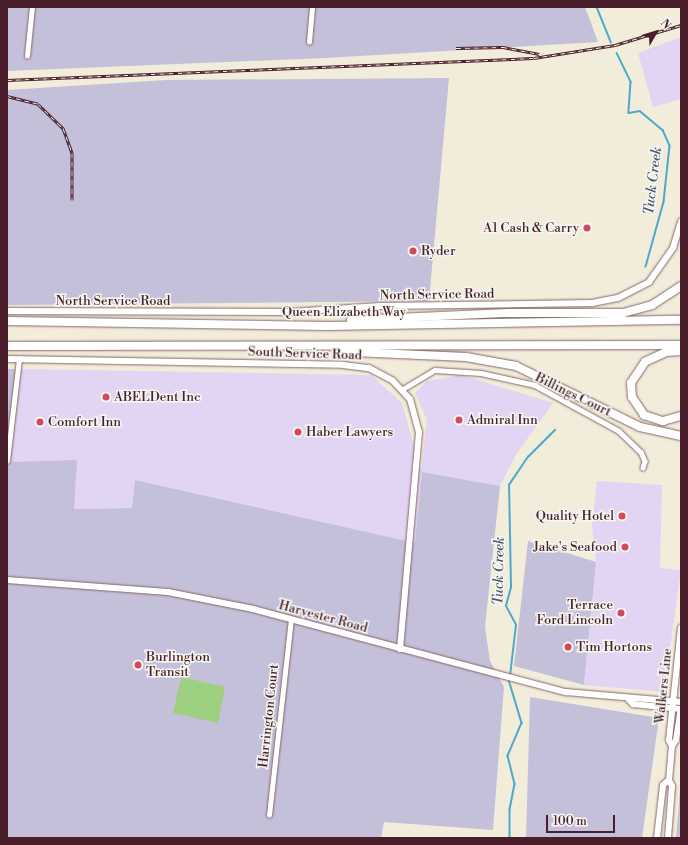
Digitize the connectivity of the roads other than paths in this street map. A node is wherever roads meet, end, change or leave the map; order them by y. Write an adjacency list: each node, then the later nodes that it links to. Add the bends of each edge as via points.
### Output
1 (32, 7): 4 (street)
2 (312, 7): 3 (street)
3 (309, 42)
4 (27, 56)
5 (681, 221): 7 (street, North Service Road, via 673,248 649,282 618,298 592,303 380,306 290,312)
6 (681, 286): 10 (highway, via 652,305 623,313 508,312 342,320)
7 (7, 311)
8 (681, 320): 10 (highway, Queen Elizabeth Way)
9 (7, 321): 10 (highway, Queen Elizabeth Way)
10 (327, 326)
11 (681, 345): 13 (highway, via 425,343)
12 (7, 346): 13 (highway)
13 (338, 346): 19 (highway, via 353,352 466,357 516,366 640,427)
14 (681, 351): 18 (highway, via 662,354 645,362 631,383 632,397 644,415 663,421)
15 (7, 359): 16 (street, South Service Road)
16 (19, 359): 17 (street, South Service Road, via 343,364 377,371); 20 (street)
17 (403, 388): 21 (street, Billings Court, via 435,370 481,373 534,385 619,431 641,452 645,461); 25 (street, via 418,420 419,445)
18 (681, 416)
19 (681, 436)
20 (7, 462)
21 (643, 468)
22 (7, 580): 23 (street, Harvester Road, via 168,592)
23 (291, 620): 25 (street, Harvester Road); 33 (street, Harrington Court)
24 (681, 628): 27 (street, Walkers Line)
25 (400, 649): 26 (street, Harvester Road, via 566,692)
26 (629, 700): 27 (street, Harvester Road, via 635,697); 29 (street, Harvester Road, via 633,704)
27 (673, 701): 28 (street, Harvester Road); 29 (street, Walkers Line)
28 (681, 702)
29 (672, 708): 30 (street, Harvester Road); 31 (street, Walkers Line)
30 (681, 709): 31 (street, Walkers Line, via 676,740)
31 (672, 746): 32 (street, Walkers Line)
32 (669, 780): 34 (street, Walkers Line, via 663,785); 35 (street, Walkers Line, via 672,786)
33 (269, 815)
34 (657, 838)
35 (668, 838)

